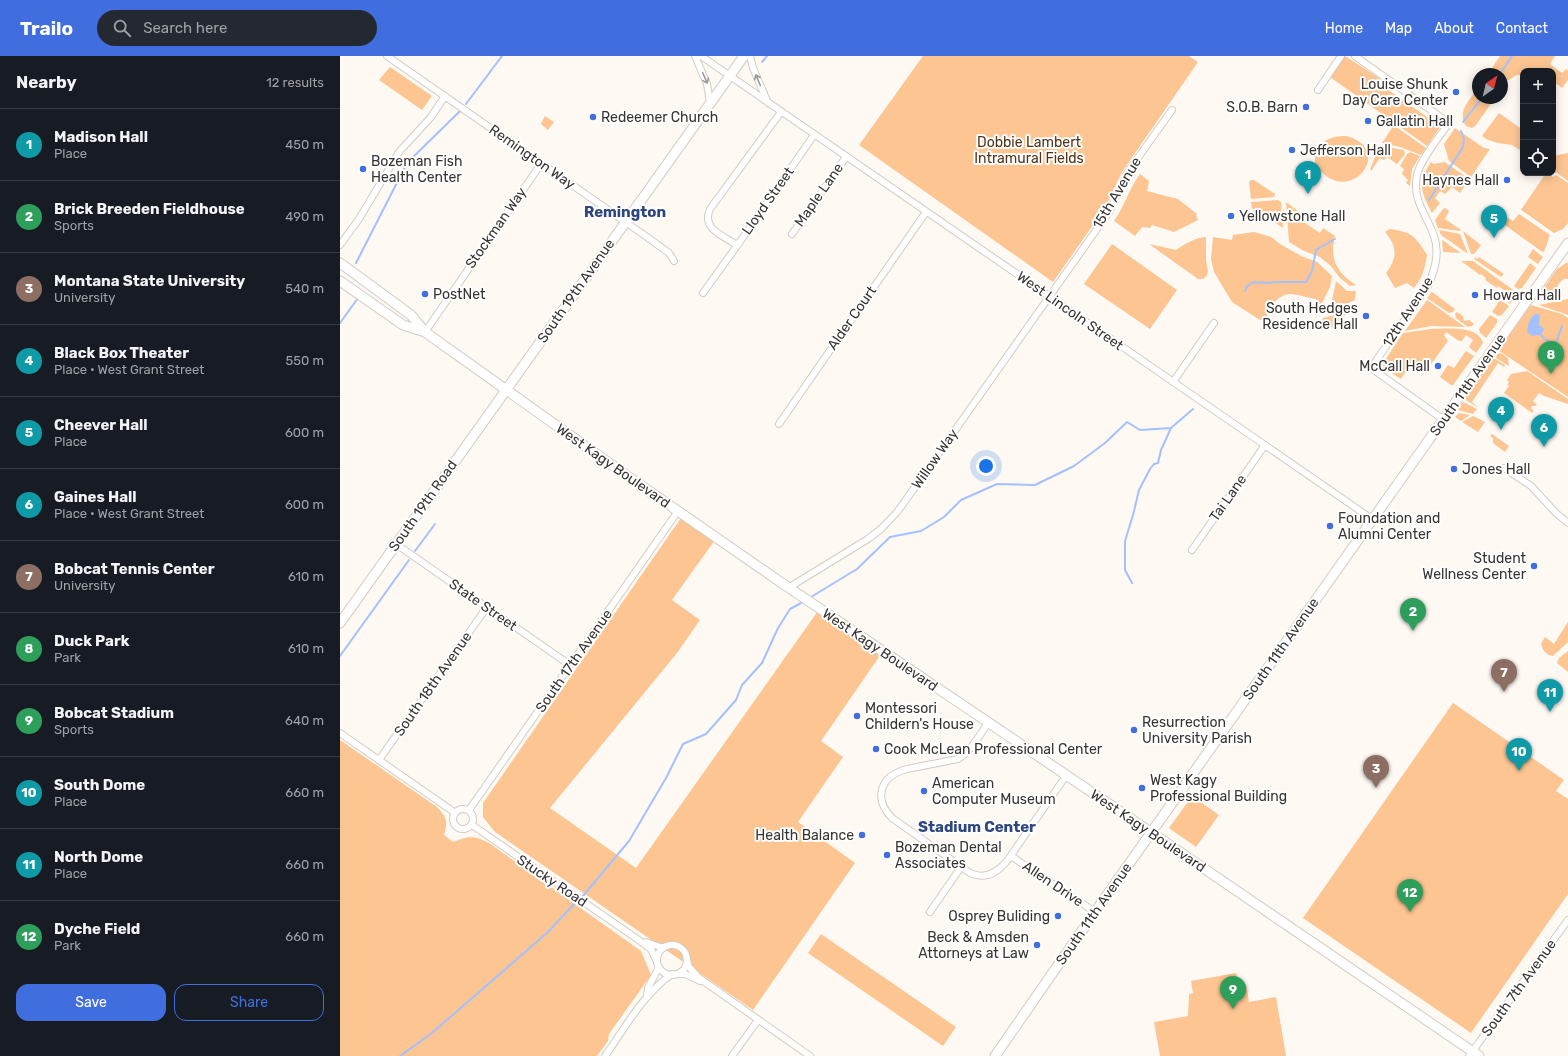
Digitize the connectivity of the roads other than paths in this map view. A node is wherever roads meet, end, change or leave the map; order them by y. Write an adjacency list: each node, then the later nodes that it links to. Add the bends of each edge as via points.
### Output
1 (388, 56): 10 (street, Remington Way)
2 (695, 56): 11 (street, one-way to 11, via 707,84)
3 (701, 56): 8 (street, West Lincoln Street)
4 (744, 56): 8 (main road, South 19th Avenue)
5 (750, 56): 12 (street, one-way to 5)
6 (1341, 56): 9 (street)
7 (1355, 56): 35 (street, 12th Avenue, via 1449,123 1419,168 1416,188 1419,205 1435,240 1436,261 1432,276 1428,286 1371,368)
8 (729, 76): 11 (main road, South 19th Avenue); 12 (street, West Lincoln Street)
9 (1318, 90)
10 (445, 96): 17 (street, Remington Way); 23 (street, via 399,152)
11 (710, 102): 19 (main road, South 19th Avenue)
12 (768, 103): 14 (street, West Lincoln Street)
13 (1172, 110): 29 (street, 15th Avenue, via 1127,173 1109,212)
14 (781, 112): 15 (street, West Lincoln Street); 21 (street, Lloyd Street, via 707,214 712,229 735,244)
15 (814, 135): 16 (street, West Lincoln Street); 21 (street, Lloyd Street)
16 (846, 157): 18 (street, West Lincoln Street); 20 (street, Maple Lane)
17 (541, 164): 19 (street, Remington Way); 32 (street, Stockman Way)
18 (926, 212): 29 (street, West Lincoln Street); 36 (street, Alder Court)
19 (625, 222): 24 (street, Remington Way, via 668,253); 34 (main road, South 19th Avenue)
20 (792, 234)
21 (738, 243): 28 (street)
22 (1568, 243): 35 (main road, South 11th Avenue)
23 (340, 245)
24 (674, 261)
25 (340, 263): 30 (main road, West Kagy Boulevard)
26 (340, 271): 30 (main road, via 353,276)
27 (340, 281): 32 (main road, West Kagy Boulevard, via 403,325)
28 (703, 293)
29 (1049, 297): 33 (street, West Lincoln Street); 44 (street, Willow Way, via 894,516 868,539)
30 (391, 301): 32 (main road, West Kagy Boulevard, via 411,315)
31 (1214, 324): 33 (street)
32 (425, 332): 34 (main road, West Kagy Boulevard)
33 (1173, 382): 37 (street, West Lincoln Street)
34 (506, 389): 39 (main road, West Kagy Boulevard); 42 (main road, South 19th Road)
35 (1444, 420): 40 (main road, South 11th Avenue)
36 (778, 424)
37 (1265, 445): 40 (street, West Lincoln Street); 43 (street, Tai Lane)
38 (1504, 468): 41 (street, via 1531,486)
39 (678, 512): 44 (main road, West Kagy Boulevard); 47 (street, South 17th Avenue)
40 (1372, 519): 55 (main road, South 11th Avenue)
41 (1568, 523)
42 (396, 544): 45 (street, State Street); 46 (main road, South 19th Road)
43 (1192, 550)
44 (788, 588): 48 (main road, West Kagy Boulevard)
45 (487, 608): 47 (street, State Street); 50 (street, South 18th Avenue)
46 (340, 623)
47 (570, 665): 52 (street, South 17th Avenue)
48 (988, 723): 51 (main road, West Kagy Boulevard); 57 (street, via 964,756 951,761 901,770 889,777 882,788 883,807 892,818)
49 (340, 733): 50 (street)
50 (379, 760): 53 (street)
51 (1066, 776): 55 (main road, West Kagy Boulevard); 56 (street)
52 (469, 810): 53 (street, via 461,808); 54 (street, via 473,817)
53 (454, 812): 54 (street, via 453,823 458,828 465,829)
54 (472, 825): 61 (street, Stucky Road)
55 (1152, 833): 59 (main road, South 11th Avenue); 69 (main road, West Kagy Boulevard)
56 (1011, 856): 57 (street, via 999,870 988,875 974,875); 59 (street, Allen Drive)
57 (961, 867): 58 (street)
58 (930, 912)
59 (1095, 912): 73 (main road, South 11th Avenue)
60 (1568, 920): 69 (street, South 7th Avenue)
61 (633, 936): 62 (street, Stucky Road, via 650,944); 64 (street, Stucky Road, via 651,949)
62 (666, 946): 63 (street, via 680,948); 64 (street, via 660,951)
63 (686, 958): 65 (street, via 684,968); 66 (street, via 689,967)
64 (658, 965): 65 (street, via 663,972); 67 (street)
65 (674, 974): 66 (street, via 685,974); 67 (street, via 659,983)
66 (707, 984): 68 (street)
67 (647, 996): 70 (street)
68 (758, 1020): 71 (street); 72 (street)
69 (1473, 1054)
70 (606, 1056)
71 (732, 1056)
72 (810, 1056)
73 (995, 1056)

